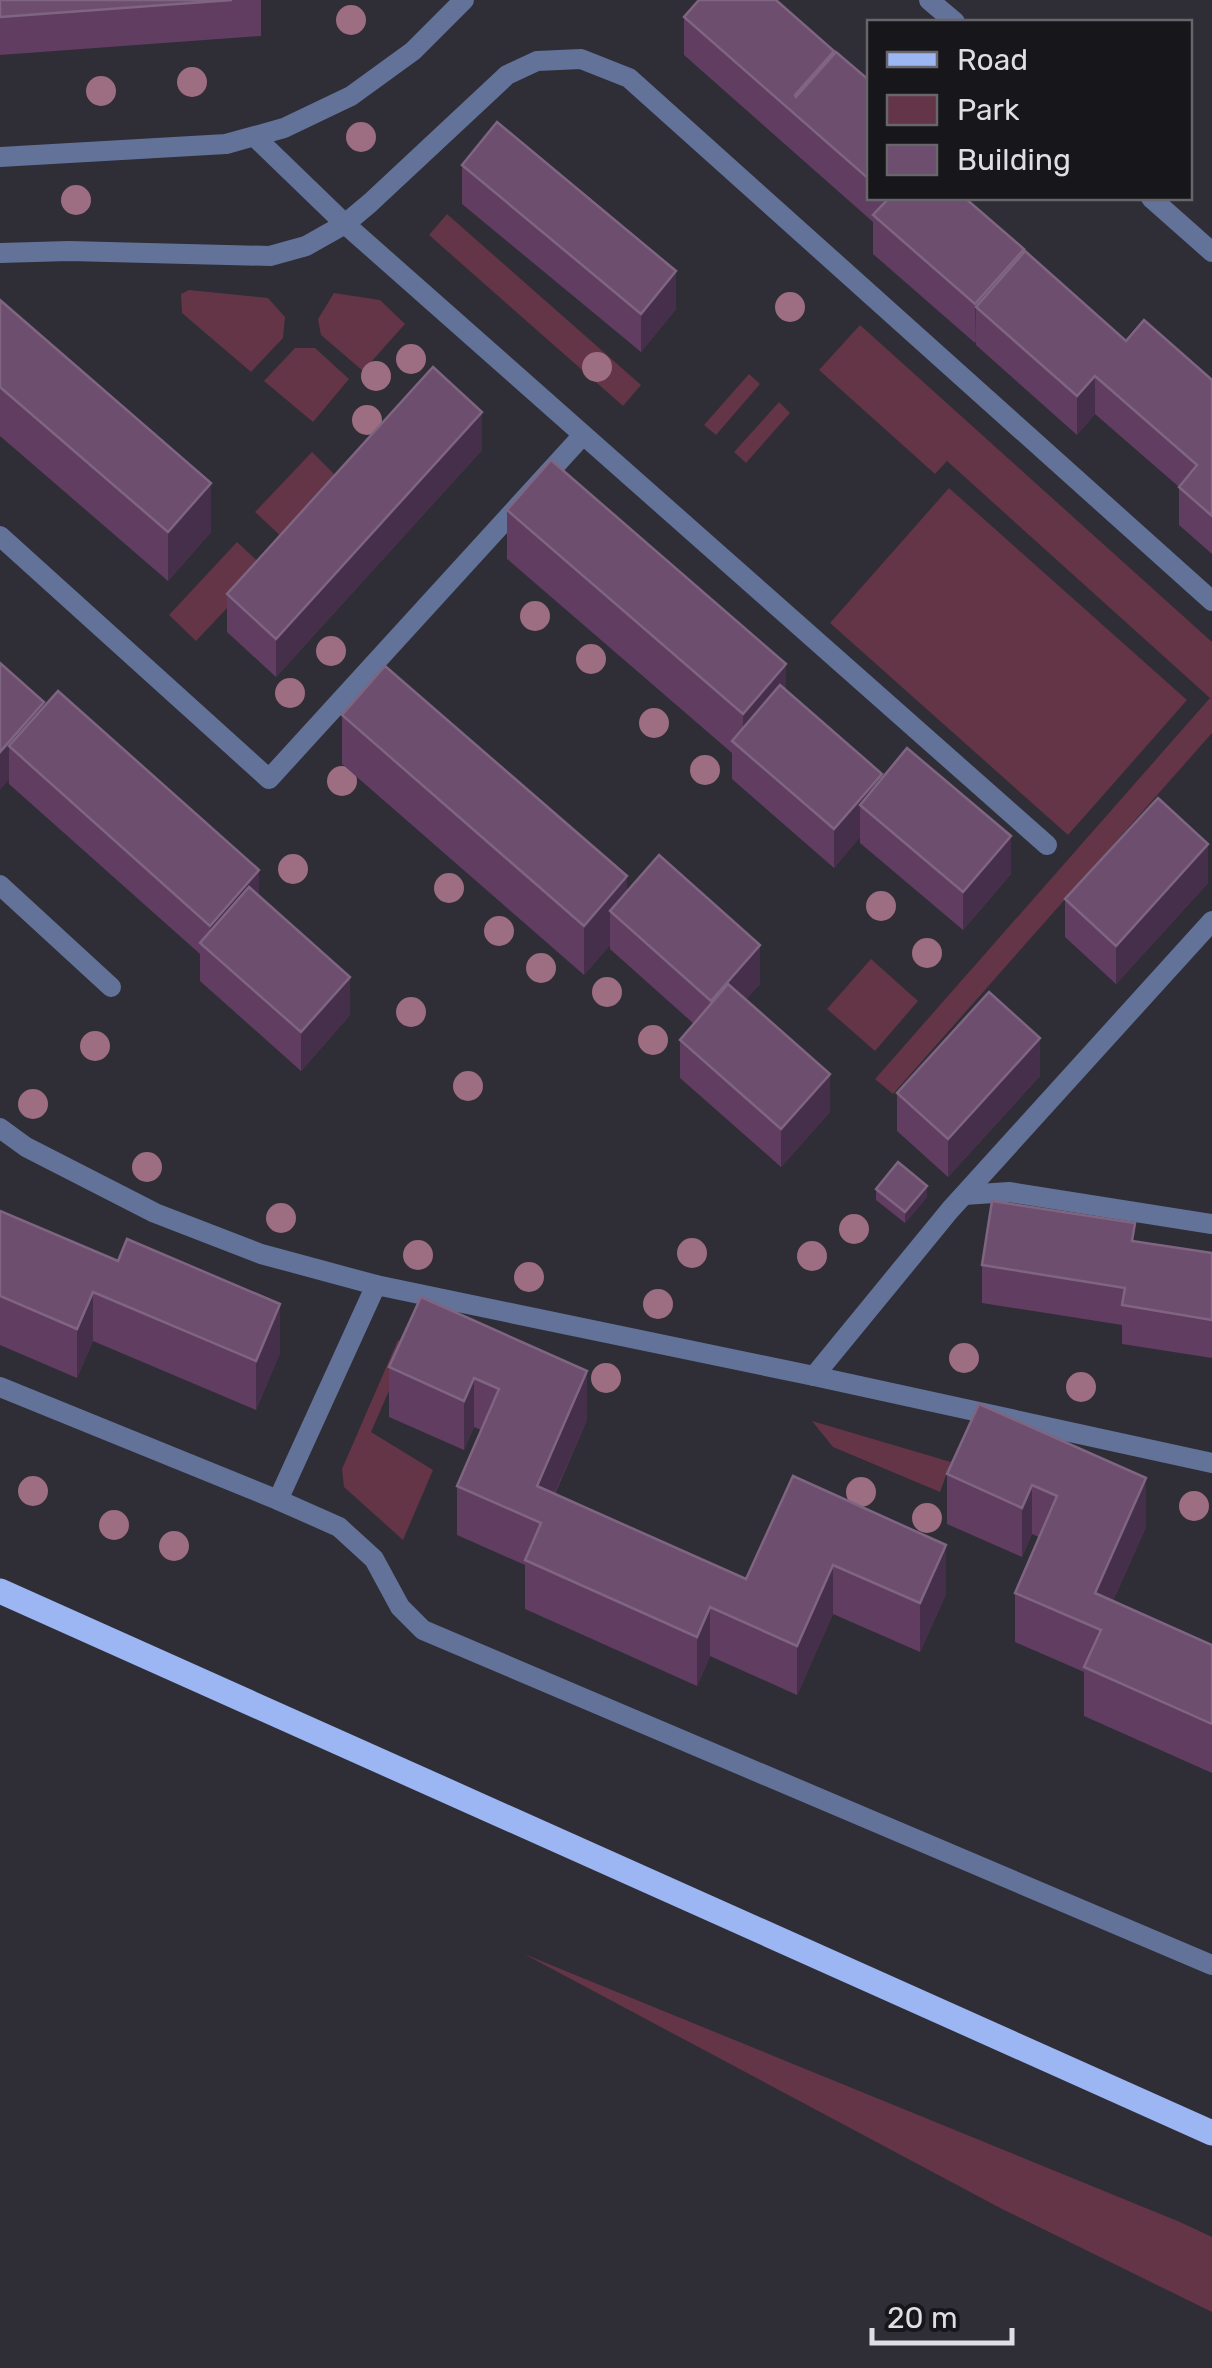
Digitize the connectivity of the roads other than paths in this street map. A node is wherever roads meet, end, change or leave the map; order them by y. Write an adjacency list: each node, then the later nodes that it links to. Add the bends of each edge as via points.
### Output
1 (464, 0): 4 (street, via 414,51 351,96)
2 (930, 0): 3 (street)
3 (953, 20)
4 (254, 137): 5 (street); 7 (street)
5 (0, 157)
6 (1153, 200): 8 (street)
7 (345, 224): 9 (street, via 270,256); 10 (street); 12 (street, via 507,74 537,61 581,58 628,78)
8 (1212, 252)
9 (0, 253)
10 (583, 436): 11 (street, via 269,779); 13 (street)
11 (0, 536)
12 (1212, 601)
13 (1047, 845)
14 (0, 885): 16 (street)
15 (1212, 921): 18 (street)
16 (110, 987)
17 (0, 1128): 20 (street, via 26,1148 155,1213 261,1254)
18 (964, 1195): 19 (street, via 1009,1192); 21 (street)
19 (1212, 1224)
20 (376, 1285): 21 (street); 24 (street)
21 (814, 1376): 23 (street)
22 (0, 1387): 24 (street)
23 (1212, 1463)
24 (278, 1500): 26 (street, via 339,1527 374,1560 400,1607 423,1630)
25 (0, 1591): 27 (main road)
26 (1212, 1966)
27 (1212, 2133)

